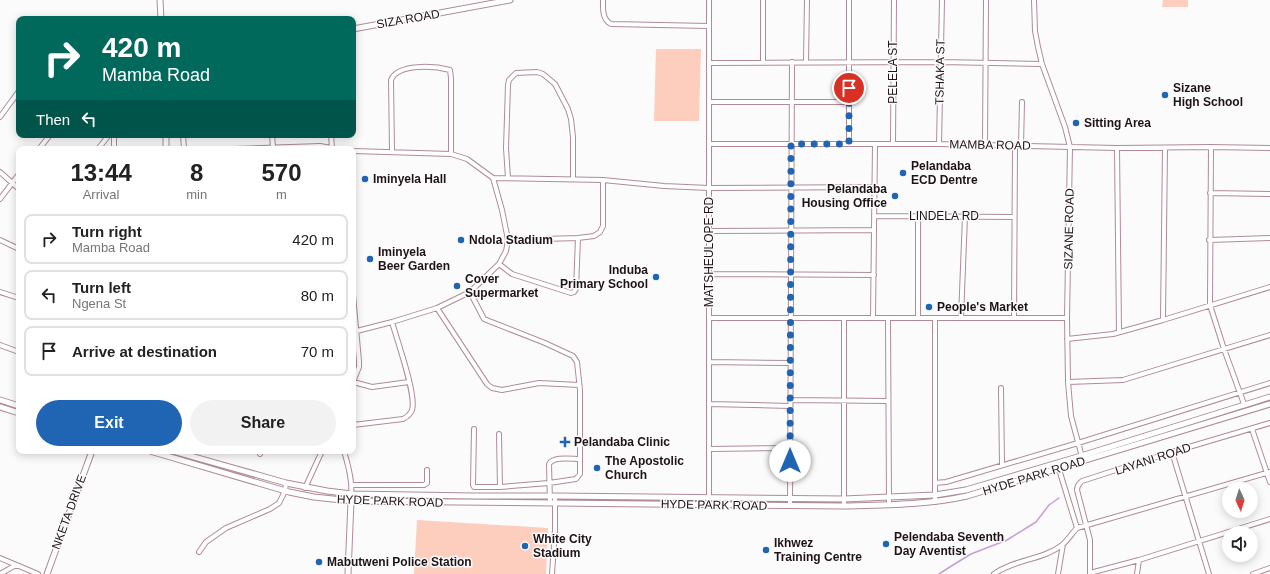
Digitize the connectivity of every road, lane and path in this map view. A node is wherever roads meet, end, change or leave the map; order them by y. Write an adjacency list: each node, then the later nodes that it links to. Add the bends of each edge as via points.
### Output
1 (160, 0): 12 (street)
2 (510, 0): 14 (street, SIZA ROAD)
3 (603, 0): 13 (street, via 604,17 611,24)
4 (709, 0): 13 (street, MATSHEULOPE RD)
5 (763, 0): 16 (street)
6 (807, 0): 18 (street)
7 (849, 0): 19 (street)
8 (894, 0): 20 (street, PELELA ST)
9 (942, 0): 21 (street, TSHAKA ST)
10 (986, 0): 22 (street)
11 (1034, 0): 23 (street, SIZANE ROAD, via 1036,38)
12 (161, 16)
13 (709, 26): 15 (street, MATSHEULOPE RD)
14 (356, 28)
15 (709, 62): 16 (street); 26 (street, MATSHEULOPE RD)
16 (763, 62): 17 (street)
17 (792, 62): 18 (street); 25 (street)
18 (806, 62): 19 (street)
19 (849, 62): 20 (street); 27 (street)
20 (893, 62): 21 (street); 36 (street, PELELA ST)
21 (941, 62): 22 (street); 37 (street, TSHAKA ST)
22 (986, 62): 23 (street); 38 (street)
23 (1042, 64): 44 (street, SIZANE ROAD)
24 (16, 95): 29 (street)
25 (791, 101): 26 (street); 27 (street); 33 (street)
26 (709, 102): 32 (street, MATSHEULOPE RD)
27 (849, 102): 34 (street)
28 (1022, 102): 42 (street)
29 (0, 117)
30 (48, 138): 39 (street)
31 (107, 138): 40 (street)
32 (709, 144): 33 (street, MAMBA ROAD); 60 (street, MATSHEULOPE RD)
33 (791, 144): 34 (street, MAMBA ROAD); 61 (street)
34 (849, 144): 35 (street, MAMBA ROAD)
35 (875, 144): 36 (street, MAMBA ROAD); 59 (street)
36 (893, 144): 37 (street, MAMBA ROAD)
37 (939, 144): 38 (street, MAMBA ROAD)
38 (985, 145): 41 (street, MAMBA ROAD)
39 (41, 146)
40 (100, 146)
41 (1015, 146): 42 (street, MAMBA ROAD); 68 (street)
42 (1021, 146): 44 (street, MAMBA ROAD)
43 (1211, 146): 46 (street, MAMBA ROAD); 47 (street, MAMBA ROAD); 62 (street)
44 (1070, 147): 45 (street, MAMBA ROAD); 97 (street, SIZANE ROAD)
45 (1117, 148): 46 (street, MAMBA ROAD); 101 (street)
46 (1164, 148): 98 (street)
47 (1270, 148)
48 (356, 151): 49 (street)
49 (392, 152): 50 (street); 50 (street, via 392,77 398,71 431,67 450,70)
50 (451, 154): 53 (street, via 468,159)
51 (0, 172): 57 (street)
52 (16, 178): 57 (street)
53 (493, 178): 54 (street); 75 (street)
54 (508, 178): 55 (street); 55 (street, via 506,148 509,80 516,73 537,72 555,84 570,114)
55 (573, 179): 56 (street)
56 (603, 180): 60 (street); 72 (street, via 603,226 594,236)
57 (13, 183): 58 (street); 64 (street)
58 (16, 186)
59 (875, 187): 61 (street); 65 (street)
60 (709, 188): 61 (street); 69 (street, MATSHEULOPE RD)
61 (791, 188): 70 (street)
62 (1210, 193): 63 (street); 76 (street)
63 (1270, 194)
64 (0, 199)
65 (874, 216): 66 (street, LINDELA RD); 71 (street)
66 (918, 216): 67 (street, LINDELA RD); 93 (street)
67 (965, 216): 68 (street, LINDELA RD); 95 (street)
68 (1014, 217): 96 (street)
69 (709, 230): 70 (street); 79 (street, MATSHEULOPE RD)
70 (791, 230): 71 (street); 80 (street)
71 (874, 230): 81 (street)
72 (578, 238): 75 (street); 78 (street, via 576,289 571,294 512,274)
73 (1270, 238): 76 (street)
74 (0, 240): 77 (street)
75 (508, 240): 78 (street)
76 (1209, 240): 86 (street)
77 (16, 248)
78 (499, 264): 84 (street)
79 (709, 274): 80 (street); 88 (street, MATSHEULOPE RD)
80 (791, 274): 81 (street); 89 (street)
81 (874, 275): 91 (street)
82 (1270, 286): 86 (street)
83 (0, 292): 85 (street)
84 (470, 292): 87 (street); 115 (street, via 484,319 573,356 577,362)
85 (16, 297)
86 (1210, 306): 98 (street); 106 (street)
87 (437, 308): 99 (street); 115 (street, via 492,388 502,390 540,383)
88 (709, 318): 89 (street); 108 (street, MATSHEULOPE RD)
89 (790, 318): 90 (street); 109 (street)
90 (844, 318): 91 (street); 121 (street)
91 (873, 318): 92 (street)
92 (888, 318): 93 (street); 122 (street)
93 (918, 318): 94 (street)
94 (935, 318): 95 (street); 157 (street)
95 (961, 318): 96 (street)
96 (1014, 318): 97 (street)
97 (1067, 318): 103 (street, SIZANE ROAD)
98 (1163, 320): 101 (street)
99 (392, 322): 100 (street); 111 (street)
100 (356, 332)
101 (1119, 332): 103 (street)
102 (1270, 335): 106 (street)
103 (1067, 339): 112 (street, SIZANE ROAD)
104 (356, 341): 110 (street, via 359,367)
105 (0, 345): 107 (street)
106 (1224, 349): 112 (street, via 1123,380); 117 (street)
107 (16, 351)
108 (709, 362): 109 (street); 123 (street, MATSHEULOPE RD)
109 (790, 363): 120 (street)
110 (356, 374)
111 (409, 382): 113 (street, via 372,387); 131 (street, via 413,406 407,417)
112 (1068, 382): 135 (street, SIZANE ROAD, via 1071,416)
113 (356, 383)
114 (1270, 383): 117 (street)
115 (579, 385): 147 (street)
116 (1001, 388): 150 (street)
117 (1239, 392): 124 (street); 135 (street)
118 (1270, 397): 124 (street, HYDE PARK ROAD)
119 (0, 400): 126 (street)
120 (790, 400): 121 (street); 127 (street)
121 (844, 401): 122 (street); 169 (street)
122 (888, 401): 167 (street)
123 (709, 404): 127 (street); 137 (street, MATSHEULOPE RD)
124 (1244, 404): 145 (street, HYDE PARK ROAD)
125 (1270, 404): 148 (street, HYDE PARK ROAD)
126 (16, 405)
127 (790, 406): 136 (street)
128 (0, 407): 129 (street)
129 (16, 412)
130 (1270, 423): 133 (street, LAYANI ROAD)
131 (356, 425)
132 (474, 429): 159 (street, via 473,485 476,488)
133 (1252, 429): 138 (street, LAYANI ROAD); 153 (street)
134 (500, 434): 159 (street)
135 (1078, 442): 145 (street, SIZANE ROAD); 150 (street)
136 (790, 448): 137 (street); 168 (street)
137 (709, 449): 166 (street, MATSHEULOPE RD)
138 (1172, 452): 165 (street); 178 (street, LAYANI ROAD, via 1080,483 1077,490)
139 (91, 454): 190 (street, NKETA DRIVE)
140 (160, 454): 146 (street, HYDE PARK ROAD)
141 (177, 454): 146 (street)
142 (184, 454): 155 (street, HYDE PARK ROAD)
143 (321, 454): 160 (street)
144 (345, 454): 158 (street)
145 (1081, 456): 148 (street, SIZANE ROAD); 149 (street, HYDE PARK ROAD)
146 (177, 459): 161 (street, HYDE PARK ROAD)
147 (580, 459): 156 (street, via 579,477); 156 (street, via 550,461)
148 (1083, 461): 151 (street, HYDE PARK ROAD)
149 (1057, 462): 151 (street); 163 (street, HYDE PARK ROAD, via 966,490)
150 (1002, 465): 157 (street)
151 (1059, 469): 171 (street, HYDE PARK ROAD, via 968,496); 179 (street)
152 (427, 470): 158 (street, via 427,483 424,485)
153 (1268, 472): 154 (street); 165 (street)
154 (1270, 482)
155 (286, 483): 160 (street, HYDE PARK ROAD); 161 (street)
156 (549, 483): 159 (street); 164 (street)
157 (935, 483): 163 (street)
158 (352, 485): 162 (street)
159 (500, 487)
160 (305, 488): 162 (street, HYDE PARK ROAD)
161 (285, 491): 170 (street, HYDE PARK ROAD); 182 (street, via 279,503 226,528 206,542)
162 (352, 494): 164 (street, HYDE PARK ROAD); 170 (street)
163 (935, 495): 167 (street, HYDE PARK ROAD); 171 (street)
164 (552, 496): 166 (street, HYDE PARK ROAD); 172 (street)
165 (1185, 497): 178 (street); 180 (street)
166 (709, 498): 168 (street, HYDE PARK ROAD); 173 (street, MATSHEULOPE RD)
167 (889, 498): 169 (street, HYDE PARK ROAD); 174 (street)
168 (790, 499): 169 (street, HYDE PARK ROAD); 175 (street)
169 (844, 499): 176 (street)
170 (351, 501): 172 (street, HYDE PARK ROAD); 191 (street)
171 (935, 502): 174 (street, HYDE PARK ROAD)
172 (552, 503): 173 (street, HYDE PARK ROAD); 192 (street, via 555,530)
173 (709, 504): 175 (street, HYDE PARK ROAD)
174 (889, 505): 176 (street, HYDE PARK ROAD)
175 (790, 506): 176 (street, HYDE PARK ROAD)
176 (844, 506)
177 (1270, 519): 180 (street)
178 (1087, 526): 179 (street); 188 (street, LAYANI ROAD, via 1090,540)
179 (1077, 528): 181 (street)
180 (1199, 541): 184 (street); 196 (street)
181 (1063, 544): 193 (street, via 1047,553 1009,565); 194 (street)
182 (199, 552)
183 (0, 558): 185 (street)
184 (1139, 560): 188 (street); 195 (street)
185 (16, 565): 187 (street); 189 (street)
186 (1270, 568): 197 (street)
187 (35, 573)
188 (1090, 573)
189 (0, 574)
190 (47, 574)
191 (348, 574)
192 (552, 574)
193 (994, 574)
194 (1058, 574)
195 (1138, 574)
196 (1209, 574)
197 (1256, 574)

